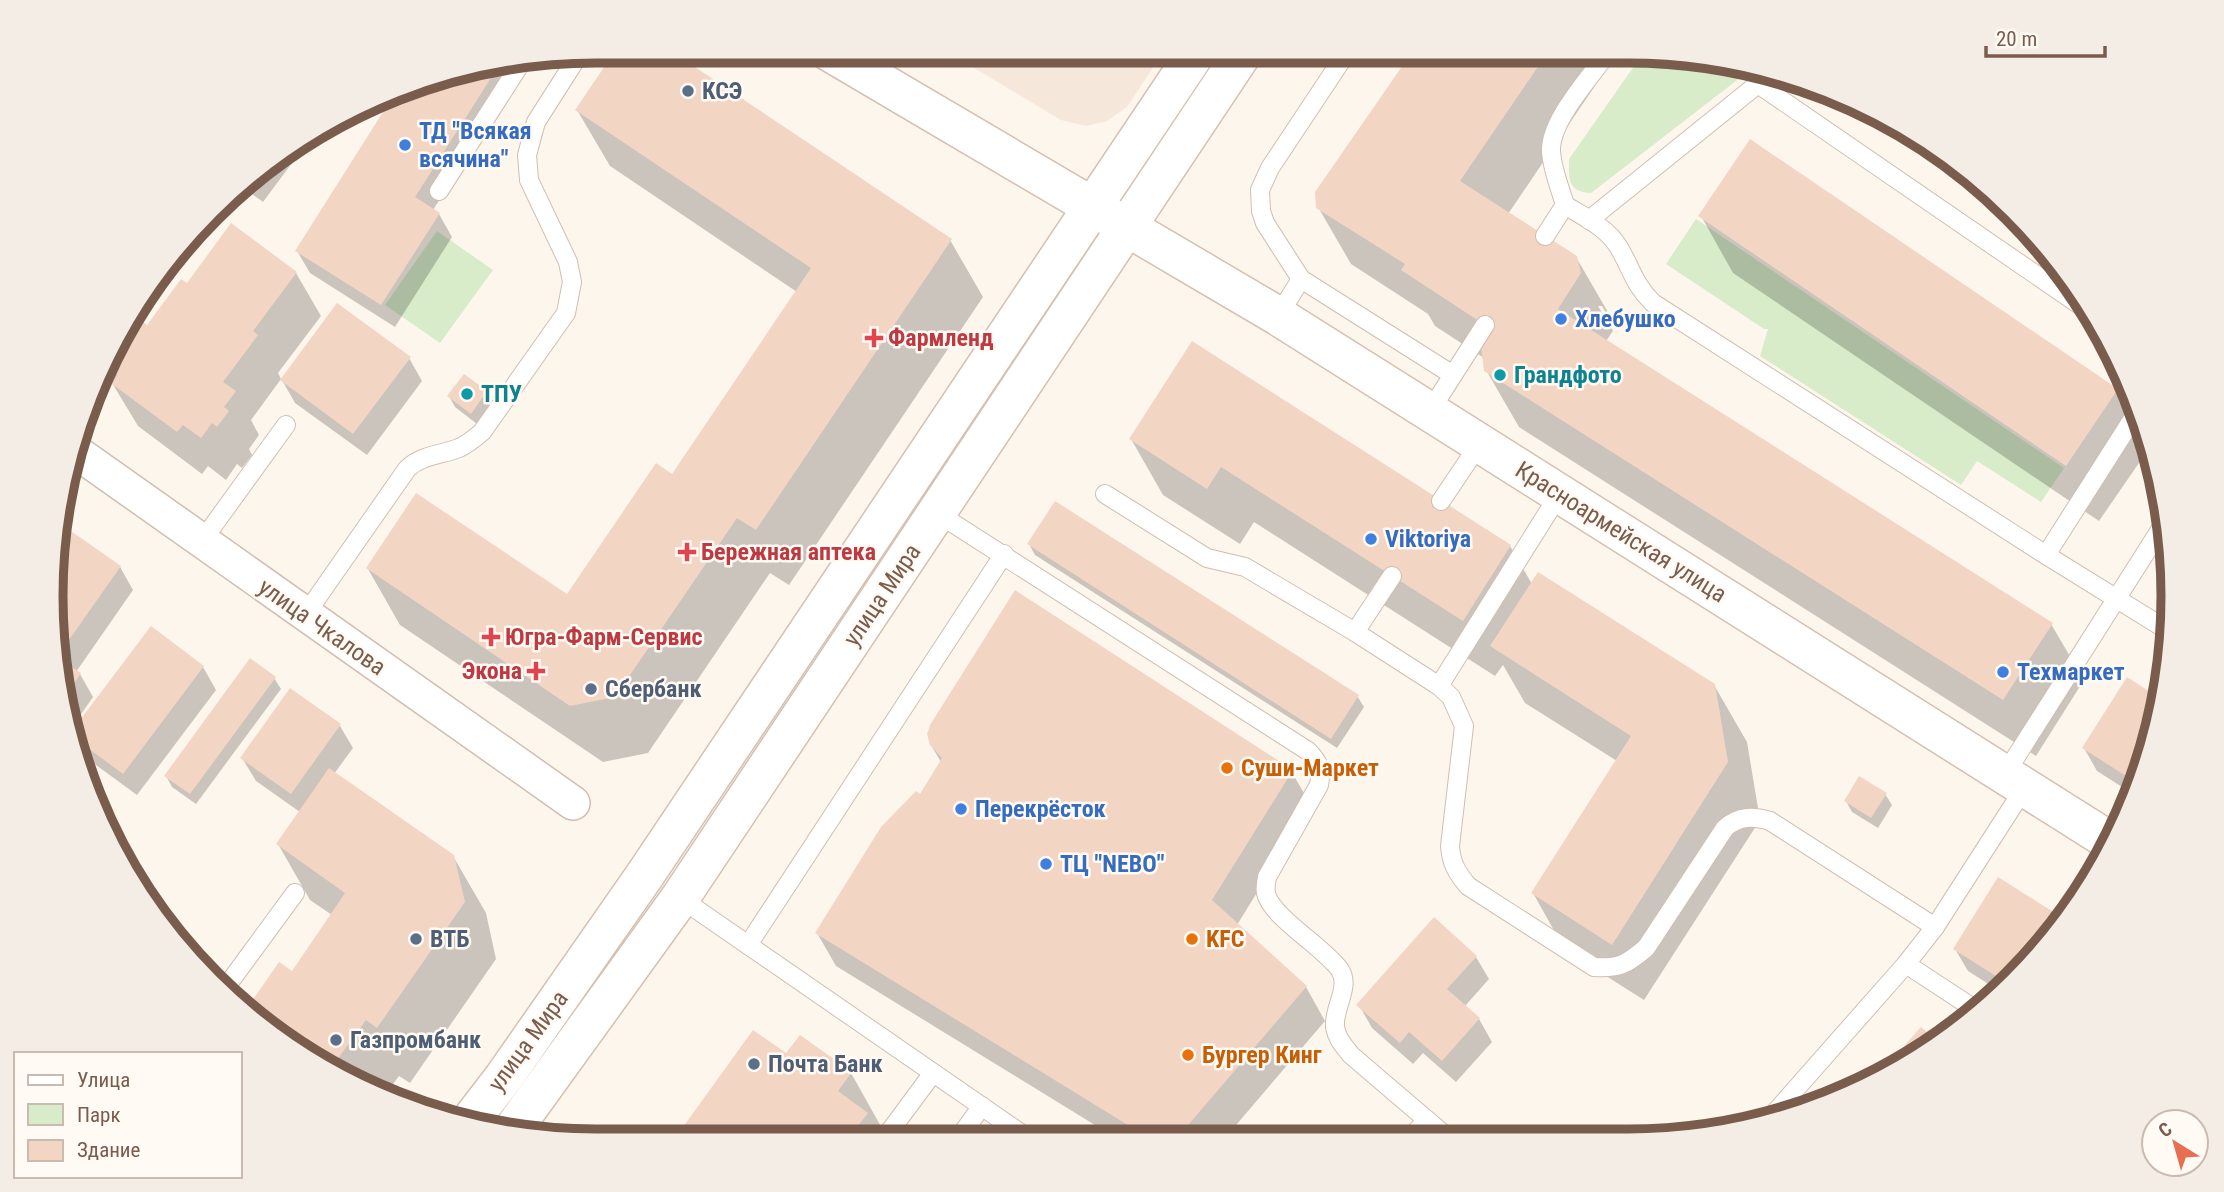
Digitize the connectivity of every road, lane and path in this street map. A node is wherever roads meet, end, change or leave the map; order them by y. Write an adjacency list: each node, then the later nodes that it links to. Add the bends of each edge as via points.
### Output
1 (849, 63): 11 (main road)
2 (1189, 63): 11 (main road, улица Мира)
3 (1236, 63): 14 (main road, улица Мира)
4 (1340, 63): 16 (lane, via 1260,190 1265,223)
5 (1600, 63): 12 (lane, via 1555,131 1552,161)
6 (574, 64): 36 (lane, via 536,122 527,155 529,180 568,262 572,282 566,313 482,432 464,445 414,462 407,469)
7 (517, 69): 10 (lane)
8 (1763, 80): 9 (lane)
9 (1758, 84): 13 (lane); 17 (lane)
10 (439, 191)
11 (1094, 205): 14 (main road, Красноармейская улица); 43 (main road, улица Мира)
12 (1565, 205): 13 (lane); 15 (lane)
13 (1588, 220): 33 (lane, via 1608,233 1640,290 1653,303)
14 (1127, 225): 18 (main road, Красноармейская улица); 29 (main road, улица Мира)
15 (1545, 236)
16 (1301, 279): 18 (lane); 20 (lane)
17 (2069, 298)
18 (1278, 316): 21 (main road, Красноармейская улица)
19 (1485, 325): 20 (lane)
20 (1453, 375): 21 (lane)
21 (1430, 411): 24 (main road, Красноармейская улица)
22 (2132, 422): 33 (lane)
23 (286, 425): 31 (lane)
24 (1480, 443): 26 (main road, Красноармейская улица); 28 (lane)
25 (82, 456): 31 (street, улица Чкалова)
26 (1560, 493): 39 (lane); 40 (main road, Красноармейская улица)
27 (1105, 494): 38 (lane, via 1207,558 1245,567)
28 (1441, 501)
29 (937, 513): 32 (lane); 45 (main road, улица Мира)
30 (2157, 535): 35 (lane)
31 (202, 541): 36 (street, улица Чкалова)
32 (1004, 554): 47 (lane); 55 (lane, via 1308,751 1318,762 1320,785 1267,877 1266,893 1272,907 1342,974 1335,1027 1340,1042)
33 (2046, 555): 35 (lane)
34 (1392, 576): 38 (lane)
35 (2117, 599): 37 (lane); 40 (lane)
36 (306, 615): 41 (street, улица Чкалова)
37 (2160, 626)
38 (1356, 632): 39 (lane)
39 (1439, 685): 46 (lane, via 1451,697 1464,726 1450,846 1457,874 1468,886 1594,967 1612,969 1630,962 1646,948 1725,828 1747,817 1770,821)
40 (2015, 781): 42 (main road, Красноармейская улица); 46 (lane)
41 (573, 803)
42 (2103, 837)
43 (645, 875): 45 (main road); 54 (main road, улица Мира)
44 (295, 893): 49 (lane)
45 (680, 898): 47 (lane); 56 (main road, улица Мира)
46 (1935, 927): 48 (lane)
47 (748, 945): 51 (lane)
48 (1906, 964): 50 (lane); 53 (lane)
49 (229, 982)
50 (1969, 1005)
51 (933, 1073): 52 (lane); 57 (lane)
52 (982, 1106): 58 (lane); 59 (lane)
53 (1780, 1107)
54 (475, 1115)
55 (1427, 1120): 60 (lane); 61 (lane)
56 (519, 1123)
57 (891, 1129)
58 (965, 1129)
59 (1015, 1129)
60 (1419, 1129)
61 (1438, 1129)

